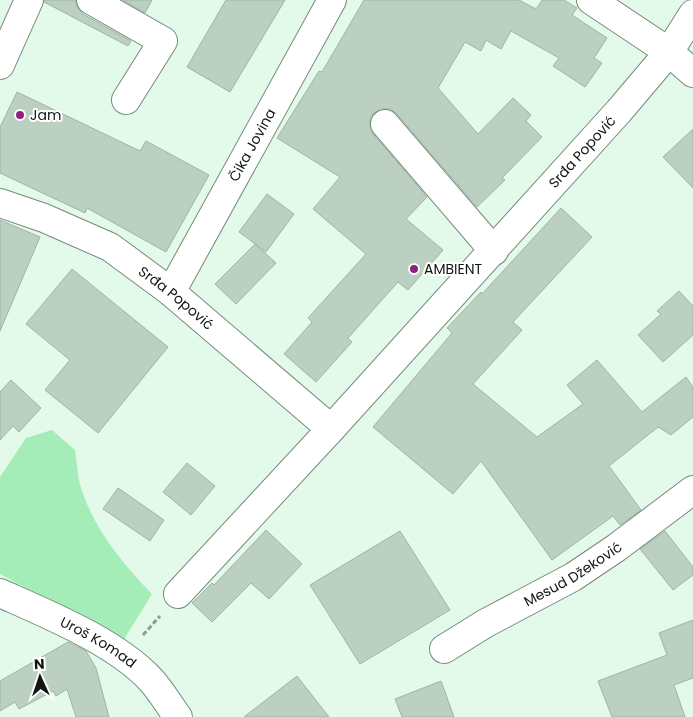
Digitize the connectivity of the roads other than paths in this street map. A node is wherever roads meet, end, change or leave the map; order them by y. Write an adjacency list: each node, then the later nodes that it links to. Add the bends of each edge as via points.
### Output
1 (29, 0): 7 (street)
2 (91, 0): 9 (street, via 163,41)
3 (332, 0): 13 (street, Čika Jovina)
4 (591, 0): 6 (street)
5 (693, 14): 6 (street, Srđa Popović)
6 (668, 52): 8 (street); 12 (street, Srđa Popović)
7 (0, 65)
8 (693, 73)
9 (126, 100)
10 (385, 124): 12 (street)
11 (0, 203): 13 (street, Srđa Popović, via 110,247)
12 (494, 250): 14 (street, Srđa Popović)
13 (171, 292): 14 (street, Srđa Popović)
14 (331, 430): 17 (street, Srđa Popović)
15 (693, 490): 18 (street, Mesud Džeković, via 573,577)
16 (0, 593): 19 (street, Uroš Komad, via 66,623 124,656 151,680)
17 (178, 594)
18 (444, 649)
19 (178, 717)

